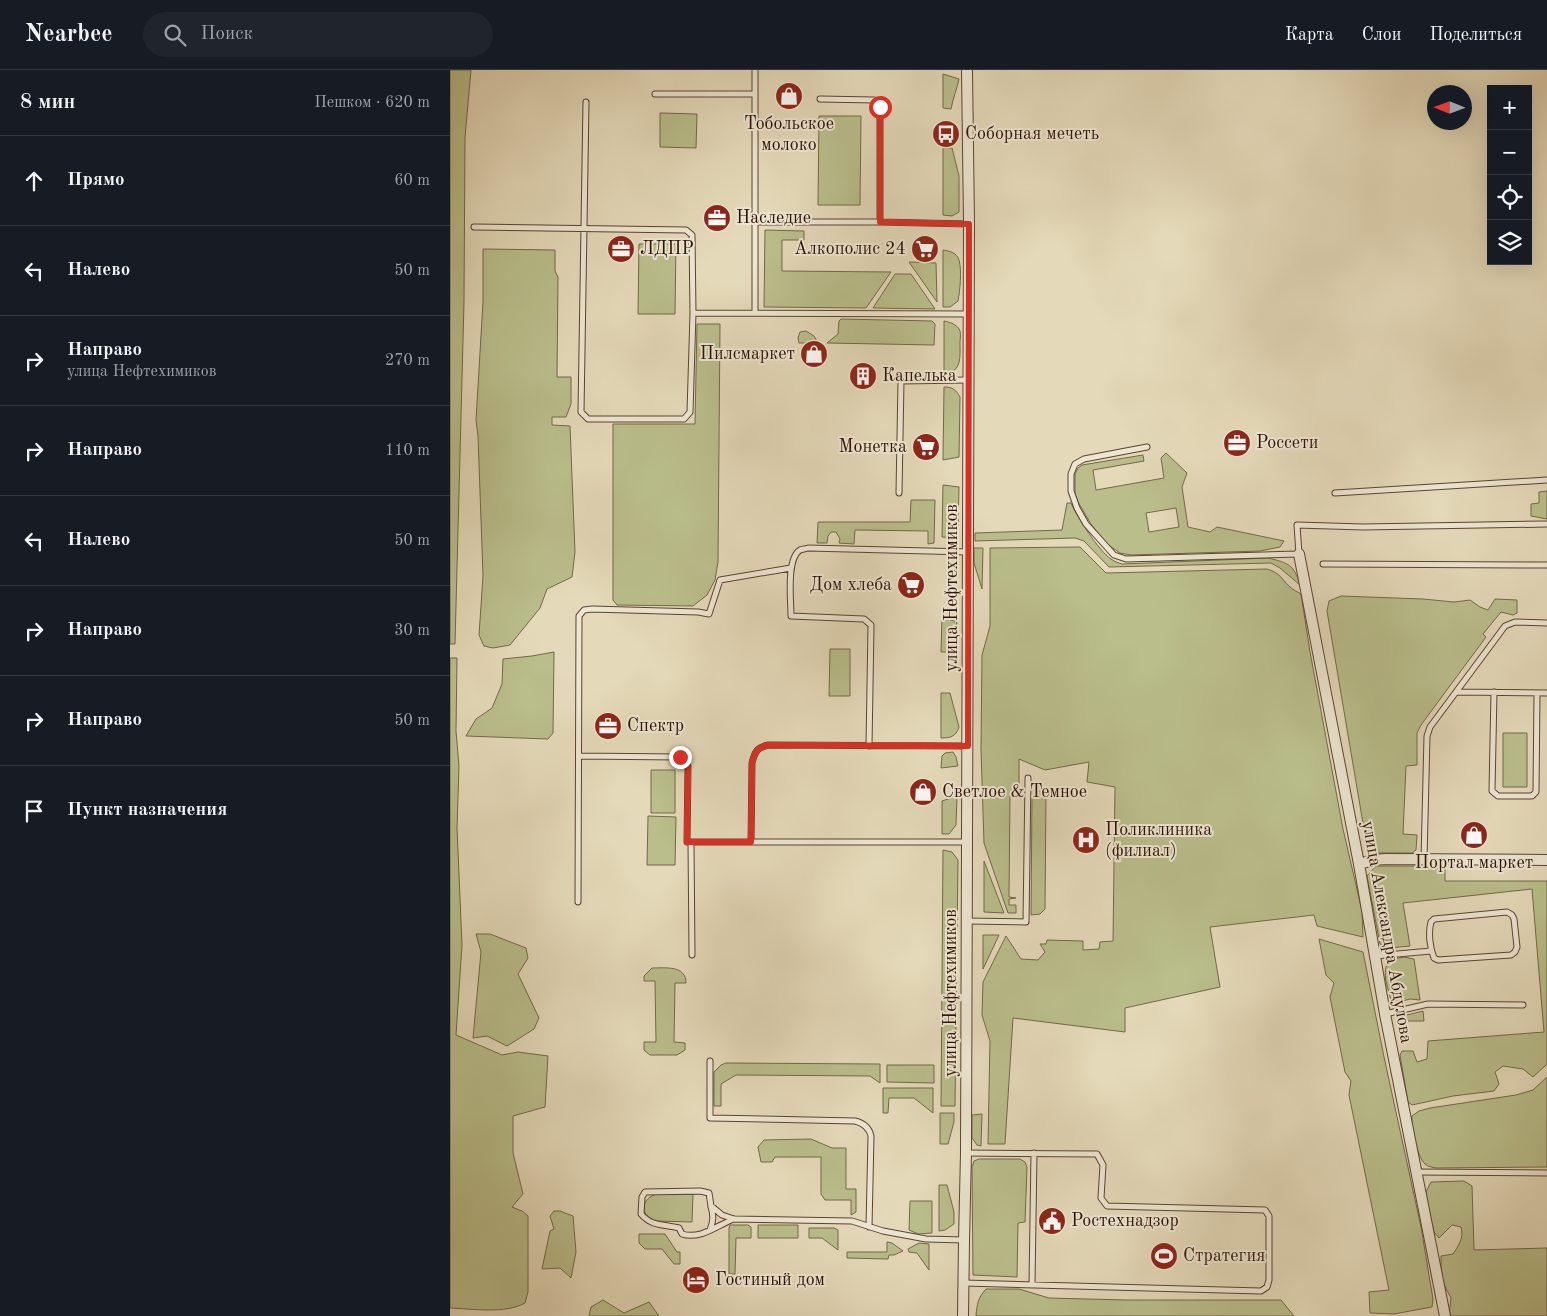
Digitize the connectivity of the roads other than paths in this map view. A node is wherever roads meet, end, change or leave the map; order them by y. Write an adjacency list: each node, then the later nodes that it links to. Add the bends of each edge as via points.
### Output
1 (755, 70): 4 (lane)
2 (967, 70): 9 (street, улица Нефтехимиков)
3 (655, 94): 4 (lane)
4 (755, 94): 7 (lane)
5 (820, 99): 8 (lane, via 874,100 880,107)
6 (586, 102): 11 (lane)
7 (755, 222): 8 (lane); 12 (lane)
8 (880, 222): 9 (lane)
9 (969, 224): 14 (street, улица Нефтехимиков)
10 (474, 227): 11 (lane)
11 (583, 228): 13 (lane, via 686,230 692,235); 13 (lane, via 581,412 588,419 684,419 690,412)
12 (755, 312): 13 (lane); 14 (lane)
13 (693, 313)
14 (969, 314): 15 (street, улица Нефтехимиков)
15 (968, 380): 18 (lane, via 901,381); 21 (street, улица Нефтехимиков)
16 (1147, 447): 22 (lane, via 1084,459 1075,464 1071,491 1077,508 1086,524 1114,555 1126,559)
17 (1547, 480): 19 (lane)
18 (899, 493)
19 (1335, 494)
20 (1547, 524): 22 (lane, via 1298,525)
21 (968, 552): 25 (lane, via 808,548 800,550 793,558); 32 (street, улица Нефтехимиков)
22 (1299, 554): 40 (street, улица Александра Абдулова)
23 (1323, 564): 24 (lane)
24 (1547, 565)
25 (791, 568): 31 (lane, via 791,616 864,618 871,625); 33 (lane, via 720,580 709,614 584,610 579,616)
26 (1547, 623): 27 (lane, via 1516,622 1505,626)
27 (1457, 692): 28 (lane); 38 (lane, via 1430,727 1427,736)
28 (1494, 692): 29 (lane); 29 (lane, via 1492,791 1498,796 1532,796 1536,792)
29 (1537, 693): 30 (lane)
30 (1547, 693)
31 (869, 746): 32 (lane); 36 (lane, via 768,745 754,752)
32 (968, 746): 37 (street, улица Нефтехимиков)
33 (579, 756): 35 (lane, via 680,757 688,766 687,842); 41 (lane)
34 (1028, 778): 42 (lane, via 1026,922)
35 (692, 842): 36 (lane); 44 (lane)
36 (751, 842): 37 (lane)
37 (967, 842): 42 (street, улица Нефтехимиков)
38 (1424, 860): 39 (street); 40 (street, via 1385,859)
39 (1547, 860)
40 (1359, 864): 45 (street, улица Александра Абдулова)
41 (578, 902)
42 (967, 922): 49 (street, улица Нефтехимиков)
43 (1431, 951): 43 (lane, via 1438,960 1510,955 1516,948 1514,919 1507,912 1434,920 1430,926); 45 (lane)
44 (692, 955)
45 (1375, 956): 47 (street, улица Александра Абдулова)
46 (1523, 1005): 47 (lane, via 1428,1004)
47 (1385, 1014): 51 (street, улица Александра Абдулова)
48 (710, 1061): 55 (lane, via 710,1118 855,1121 870,1130)
49 (966, 1153): 50 (lane); 57 (street, улица Нефтехимиков)
50 (1034, 1153): 59 (lane); 59 (lane, via 1097,1154 1102,1165 1101,1198 1107,1206 1265,1210 1269,1216 1269,1280 1261,1291)
51 (1416, 1172): 52 (lane); 61 (street, улица Александра Абдулова)
52 (1547, 1173)
53 (711, 1206): 54 (lane); 56 (lane, via 713,1223); 56 (lane, via 709,1193 700,1191 645,1192 641,1214 652,1224 679,1228 688,1236)
54 (734, 1219): 55 (lane, via 852,1221); 56 (lane)
55 (869, 1227): 57 (lane, via 926,1239)
56 (710, 1230)
57 (964, 1240): 58 (street, улица Нефтехимиков)
58 (963, 1283): 59 (lane); 60 (street, улица Нефтехимиков)
59 (1032, 1285)
60 (963, 1316)
61 (1445, 1316)

